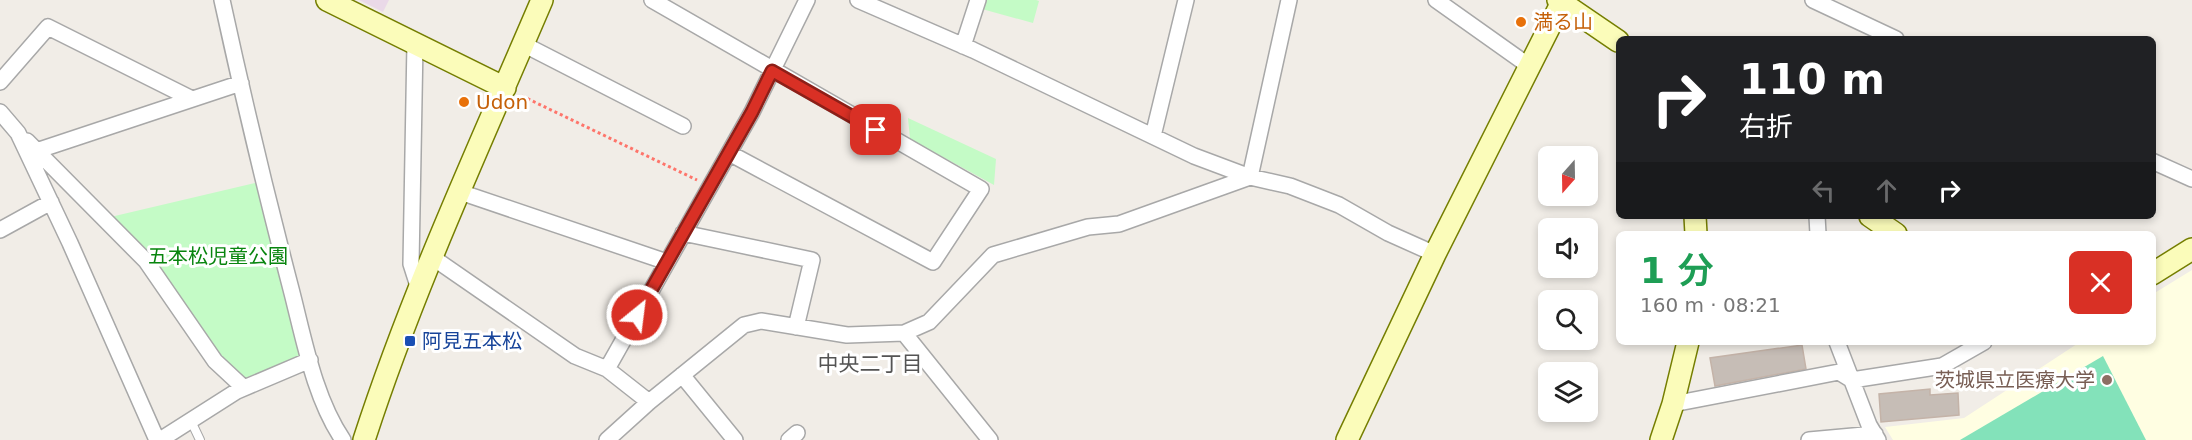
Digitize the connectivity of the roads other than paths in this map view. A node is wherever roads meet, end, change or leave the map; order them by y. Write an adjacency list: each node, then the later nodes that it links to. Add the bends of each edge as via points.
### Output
1 (222, 0): 21 (street)
2 (327, 0): 15 (street)
3 (542, 0): 16 (street)
4 (652, 0): 19 (street)
5 (807, 0): 19 (street)
6 (858, 0): 17 (street)
7 (978, 0): 17 (street)
8 (1186, 0): 27 (street)
9 (1289, 0): 31 (street)
10 (1436, 0): 18 (street)
11 (1813, 0): 13 (street)
12 (1561, 1): 14 (street); 18 (street)
13 (1890, 36)
14 (1616, 40)
15 (415, 43): 22 (street); 44 (street, via 411,264)
16 (523, 44): 22 (street); 26 (street)
17 (963, 46): 27 (street)
18 (1529, 66): 40 (street)
19 (772, 71): 29 (street); 29 (street, via 981,189 933,262)
20 (0, 82): 23 (street, via 48,27)
21 (240, 83): 23 (street); 50 (street)
22 (505, 88): 33 (street)
23 (192, 99): 28 (street)
24 (0, 112): 25 (street)
25 (12, 126): 28 (street); 34 (street)
26 (683, 126)
27 (1153, 136): 31 (street)
28 (36, 151): 54 (street, via 146,261 215,361)
29 (729, 153): 38 (street)
30 (2156, 163): 32 (street)
31 (1250, 177): 40 (street, via 1290,186 1339,205); 46 (street, via 1119,224 1088,227 993,255 929,322)
32 (2192, 180)
33 (460, 192): 41 (street); 42 (street)
34 (51, 202): 36 (street); 59 (street)
35 (1874, 219): 37 (street)
36 (0, 230)
37 (1892, 231)
38 (683, 233): 42 (street); 45 (street, via 812,260)
39 (2192, 249): 43 (street)
40 (1436, 254): 66 (street)
41 (432, 257): 44 (street); 51 (street, via 575,356)
42 (667, 262): 51 (street)
43 (2156, 272)
44 (419, 289): 62 (street)
45 (796, 327): 46 (street, via 847,334); 52 (street, via 761,321 744,325)
46 (904, 333): 65 (street)
47 (1687, 345): 56 (street)
48 (1838, 345): 53 (street)
49 (1979, 345): 53 (street, via 1942,366)
50 (310, 360): 54 (street); 61 (street, via 333,424)
51 (607, 369): 55 (street)
52 (681, 375): 55 (street); 64 (street)
53 (1852, 380): 56 (street, via 1839,372); 58 (street)
54 (244, 388): 57 (street)
55 (649, 402): 63 (street)
56 (1673, 405): 67 (street)
57 (190, 421): 59 (street); 60 (lane)
58 (1876, 437): 68 (street)
59 (158, 440)
60 (200, 440)
61 (343, 440)
62 (364, 440)
63 (607, 440)
64 (735, 440)
65 (990, 440)
66 (1347, 440)
67 (1661, 440)
68 (1809, 440)

